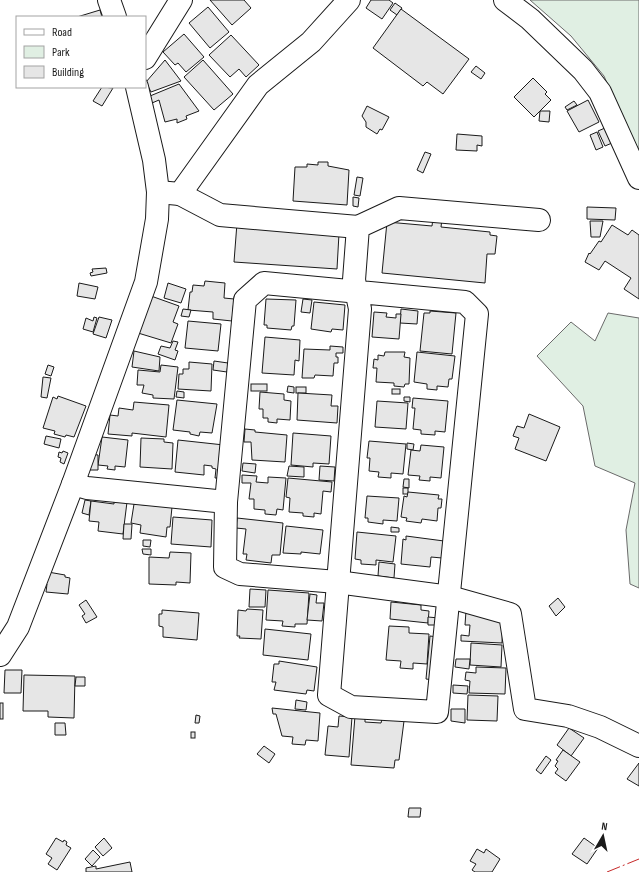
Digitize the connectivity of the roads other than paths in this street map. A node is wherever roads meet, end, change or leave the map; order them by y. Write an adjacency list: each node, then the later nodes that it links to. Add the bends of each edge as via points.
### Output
1 (109, 0): 5 (street)
2 (180, 0): 6 (street)
3 (349, 0): 10 (street, via 311,42 258,85)
4 (505, 0): 8 (street, via 530,19 583,70 600,92)
5 (115, 16)
6 (146, 56)
7 (137, 88): 9 (street, via 154,160)
8 (639, 178)
9 (158, 192): 10 (street); 14 (street, via 157,219 146,282)
10 (180, 194): 12 (street, via 220,215)
11 (539, 220): 12 (street, via 399,208)
12 (358, 227): 13 (street, via 354,280)
13 (356, 292): 15 (street, via 264,283 245,300); 16 (street, via 360,309); 17 (street, via 465,302 477,314)
14 (73, 484): 15 (street, via 87,488); 18 (street, via 18,627)
15 (226, 502): 16 (street, via 225,567 240,574)
16 (337, 582): 17 (street); 17 (street, via 329,695 351,707 437,712)
17 (450, 597): 19 (street, via 510,614 525,709 568,716 600,727)
18 (0, 656)
19 (639, 746)

